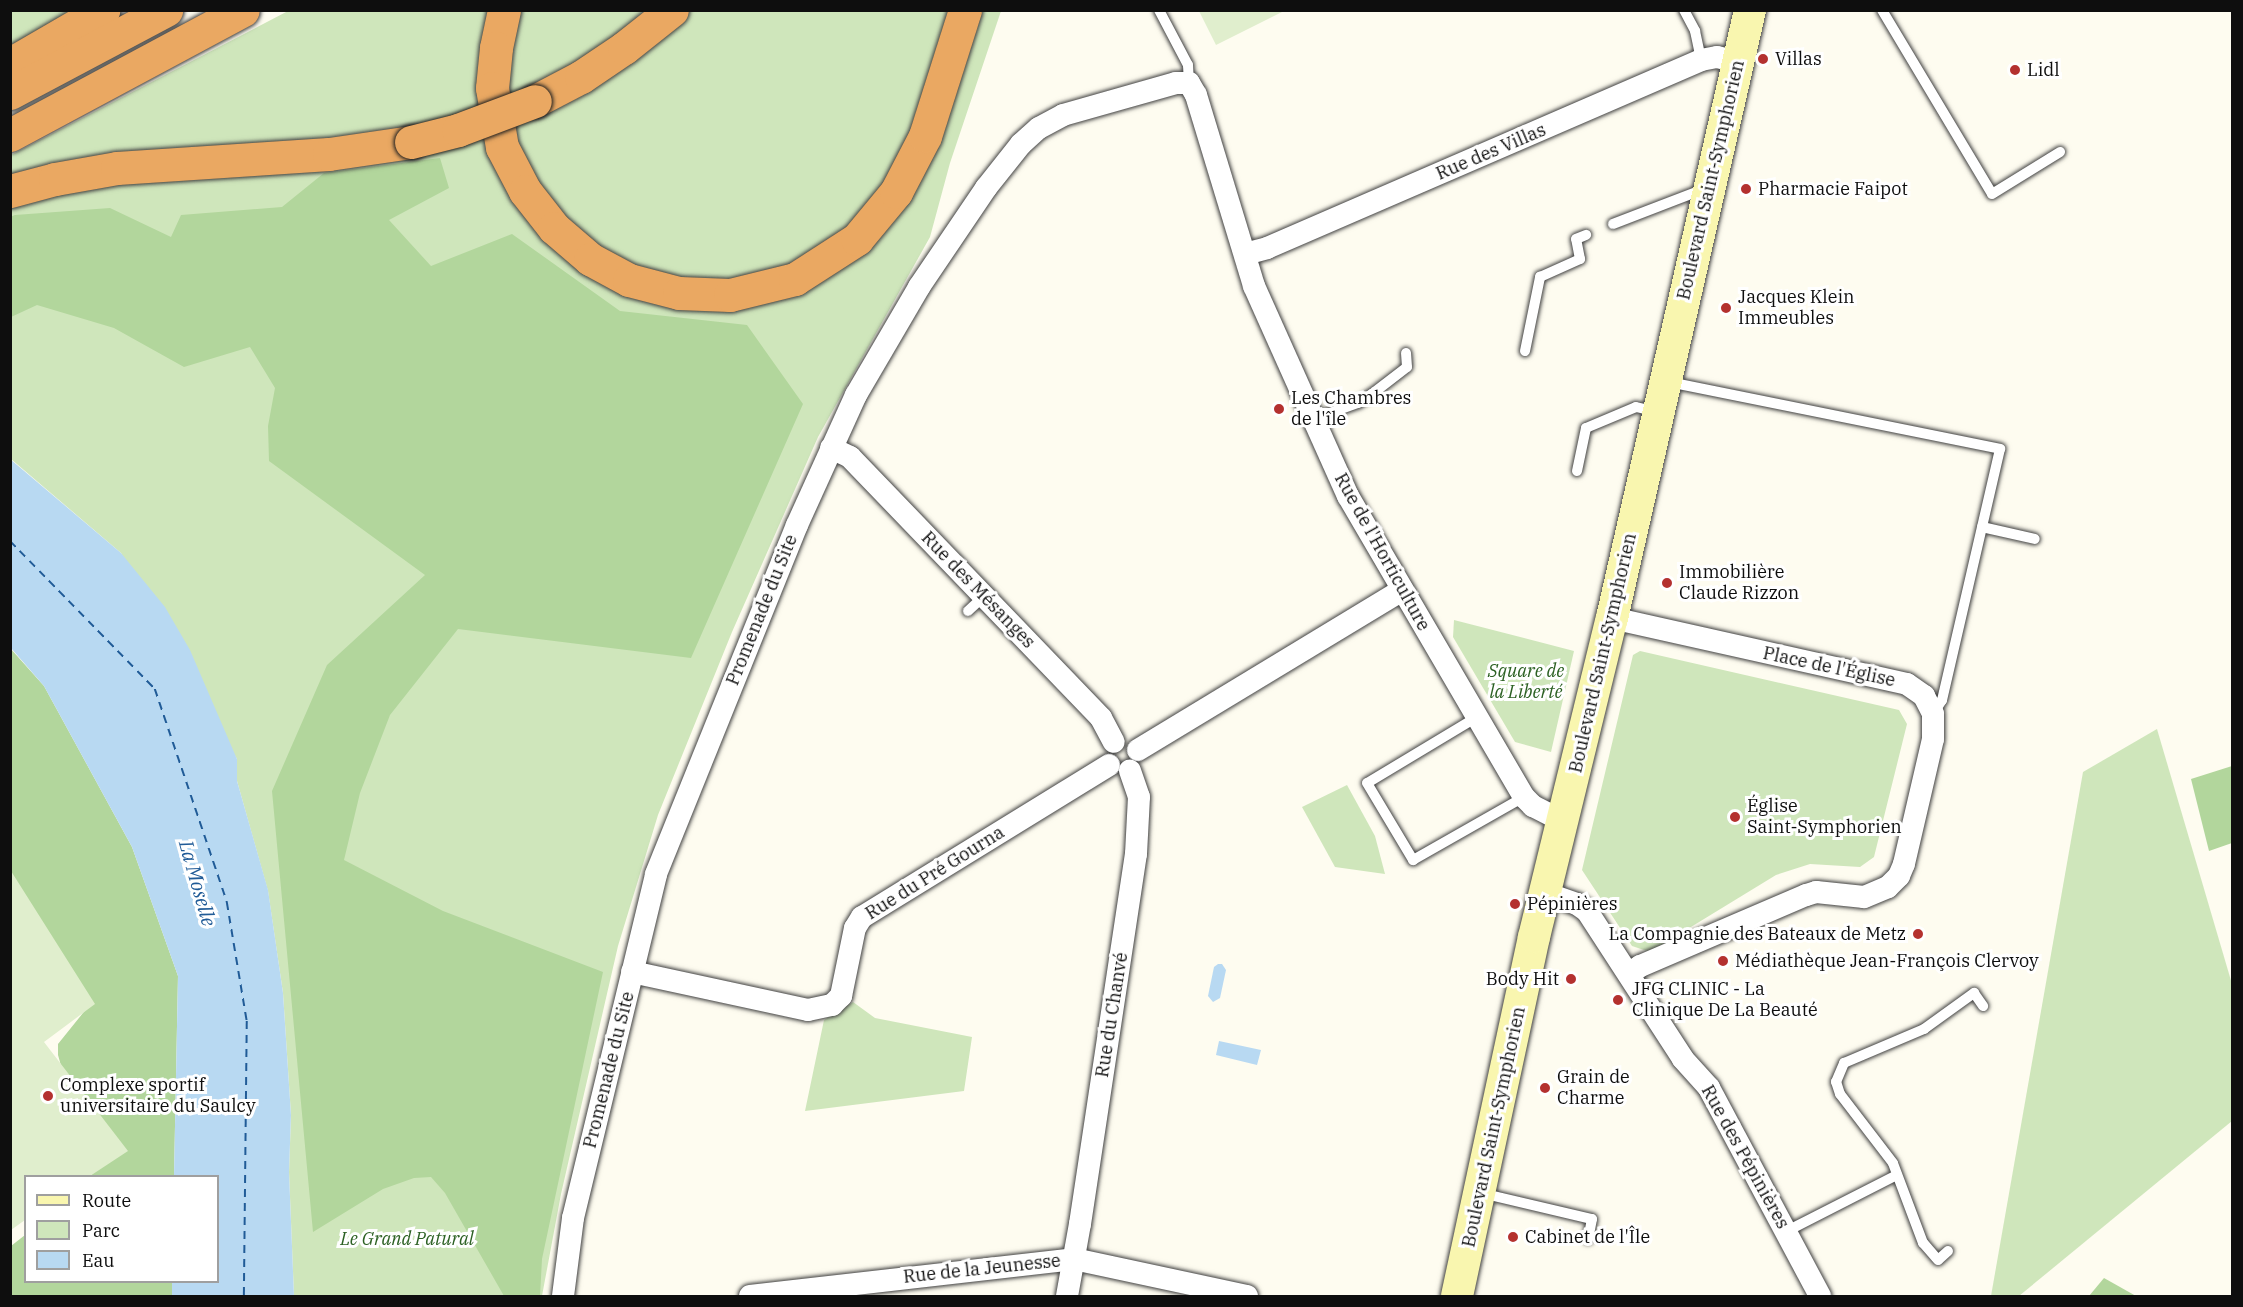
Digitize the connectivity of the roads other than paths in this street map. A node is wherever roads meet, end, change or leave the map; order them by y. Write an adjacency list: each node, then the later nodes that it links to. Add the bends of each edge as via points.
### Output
1 (103, 10): 13 (highway)
2 (166, 10): 15 (highway)
3 (243, 10): 16 (highway)
4 (504, 10): 6 (highway, via 492,88 495,118 502,147 536,206 554,228 590,259 629,280 679,293 730,295 795,279 857,239 889,200 925,136)
5 (672, 10): 19 (highway, bridge, via 581,77 535,101 458,130 411,142 329,154 117,168)
6 (965, 10)
7 (1159, 10): 14 (lane, via 1188,64)
8 (1684, 10): 11 (lane, via 1695,31)
9 (1750, 10): 12 (main road, Boulevard Saint-Symphorien)
10 (1882, 10): 17 (lane, via 1992,194)
11 (1701, 60): 12 (street, Rue des Villas, via 1717,57); 22 (street, Rue des Villas, via 1267,248)
12 (1738, 62): 18 (main road, Boulevard Saint-Symphorien)
13 (10, 64)
14 (1189, 83): 22 (street, Rue de l'Horticulture); 28 (street, Promenade du Site, via 1176,83 1064,116 1040,128 1021,144 919,287 856,395)
15 (10, 93)
16 (10, 135)
17 (2060, 152)
18 (1710, 187): 20 (lane); 25 (main road, Boulevard Saint-Symphorien)
19 (10, 190)
20 (1613, 224)
21 (1586, 235): 23 (lane, via 1576,239 1580,259 1540,276)
22 (1245, 254): 27 (street, Rue de l'Horticulture, via 1254,286)
23 (1525, 351)
24 (1406, 353): 27 (lane, via 1407,367 1372,394)
25 (1665, 381): 26 (main road, Boulevard Saint-Symphorien); 30 (lane, via 2000,449)
26 (1658, 412): 29 (lane, via 1636,406 1586,429); 33 (main road, Boulevard Saint-Symphorien)
27 (1313, 419): 32 (street, Rue de l'Horticulture, via 1348,496)
28 (831, 448): 36 (street, Rue des Mésanges, via 850,457 976,604 1101,718 1114,742 1128,741); 40 (street, Promenade du Site, via 656,874)
29 (1577, 471)
30 (1982, 527): 31 (lane); 34 (lane, via 1942,700)
31 (2035, 539)
32 (1402, 590): 35 (street, Rue de l'Horticulture); 36 (street)
33 (1612, 618): 34 (street, Place de l'Église, via 1907,684 1924,696); 38 (main road, Boulevard Saint-Symphorien)
34 (1933, 714): 41 (street, via 1933,739 1904,864 1888,887 1864,897 1806,894 1640,966)
35 (1477, 717): 37 (street, Rue de l'Horticulture); 37 (lane, via 1367,783 1413,860)
36 (1126, 762): 40 (street, Rue du Pré Gourna, via 862,917 855,928 841,996 832,1005 808,1010); 48 (street, Rue du Chanvé, via 1139,797 1136,854)
37 (1524, 797): 38 (street, Rue de l'Horticulture)
38 (1563, 821): 39 (main road, Boulevard Saint-Symphorien)
39 (1545, 893): 41 (street, Rue des Pépinières, via 1587,911); 44 (main road, Boulevard Saint-Symphorien)
40 (632, 972): 50 (street, Promenade du Site, via 573,1218)
41 (1629, 975): 45 (street, Rue des Pépinières, via 1683,1059 1709,1088)
42 (1983, 1006): 43 (lane, via 1974,993 1924,1029 1852,1058 1839,1072 1836,1082 1840,1094 1893,1163)
43 (1897, 1175): 45 (lane); 47 (lane, via 1923,1243 1938,1260)
44 (1480, 1193): 46 (lane, via 1592,1219); 54 (main road, Boulevard Saint-Symphorien)
45 (1787, 1231): 55 (street, Rue des Pépinières)
46 (1588, 1239)
47 (1948, 1251)
48 (1074, 1259): 49 (street, Rue de la Jeunesse); 52 (street, Rue du Chanvé); 53 (street, Rue de la Jeunesse)
49 (860, 1290): 51 (street, Rue de la Jeunesse)
50 (563, 1296)
51 (750, 1296)
52 (1067, 1296)
53 (1246, 1296)
54 (1457, 1296)
55 (1820, 1296)

